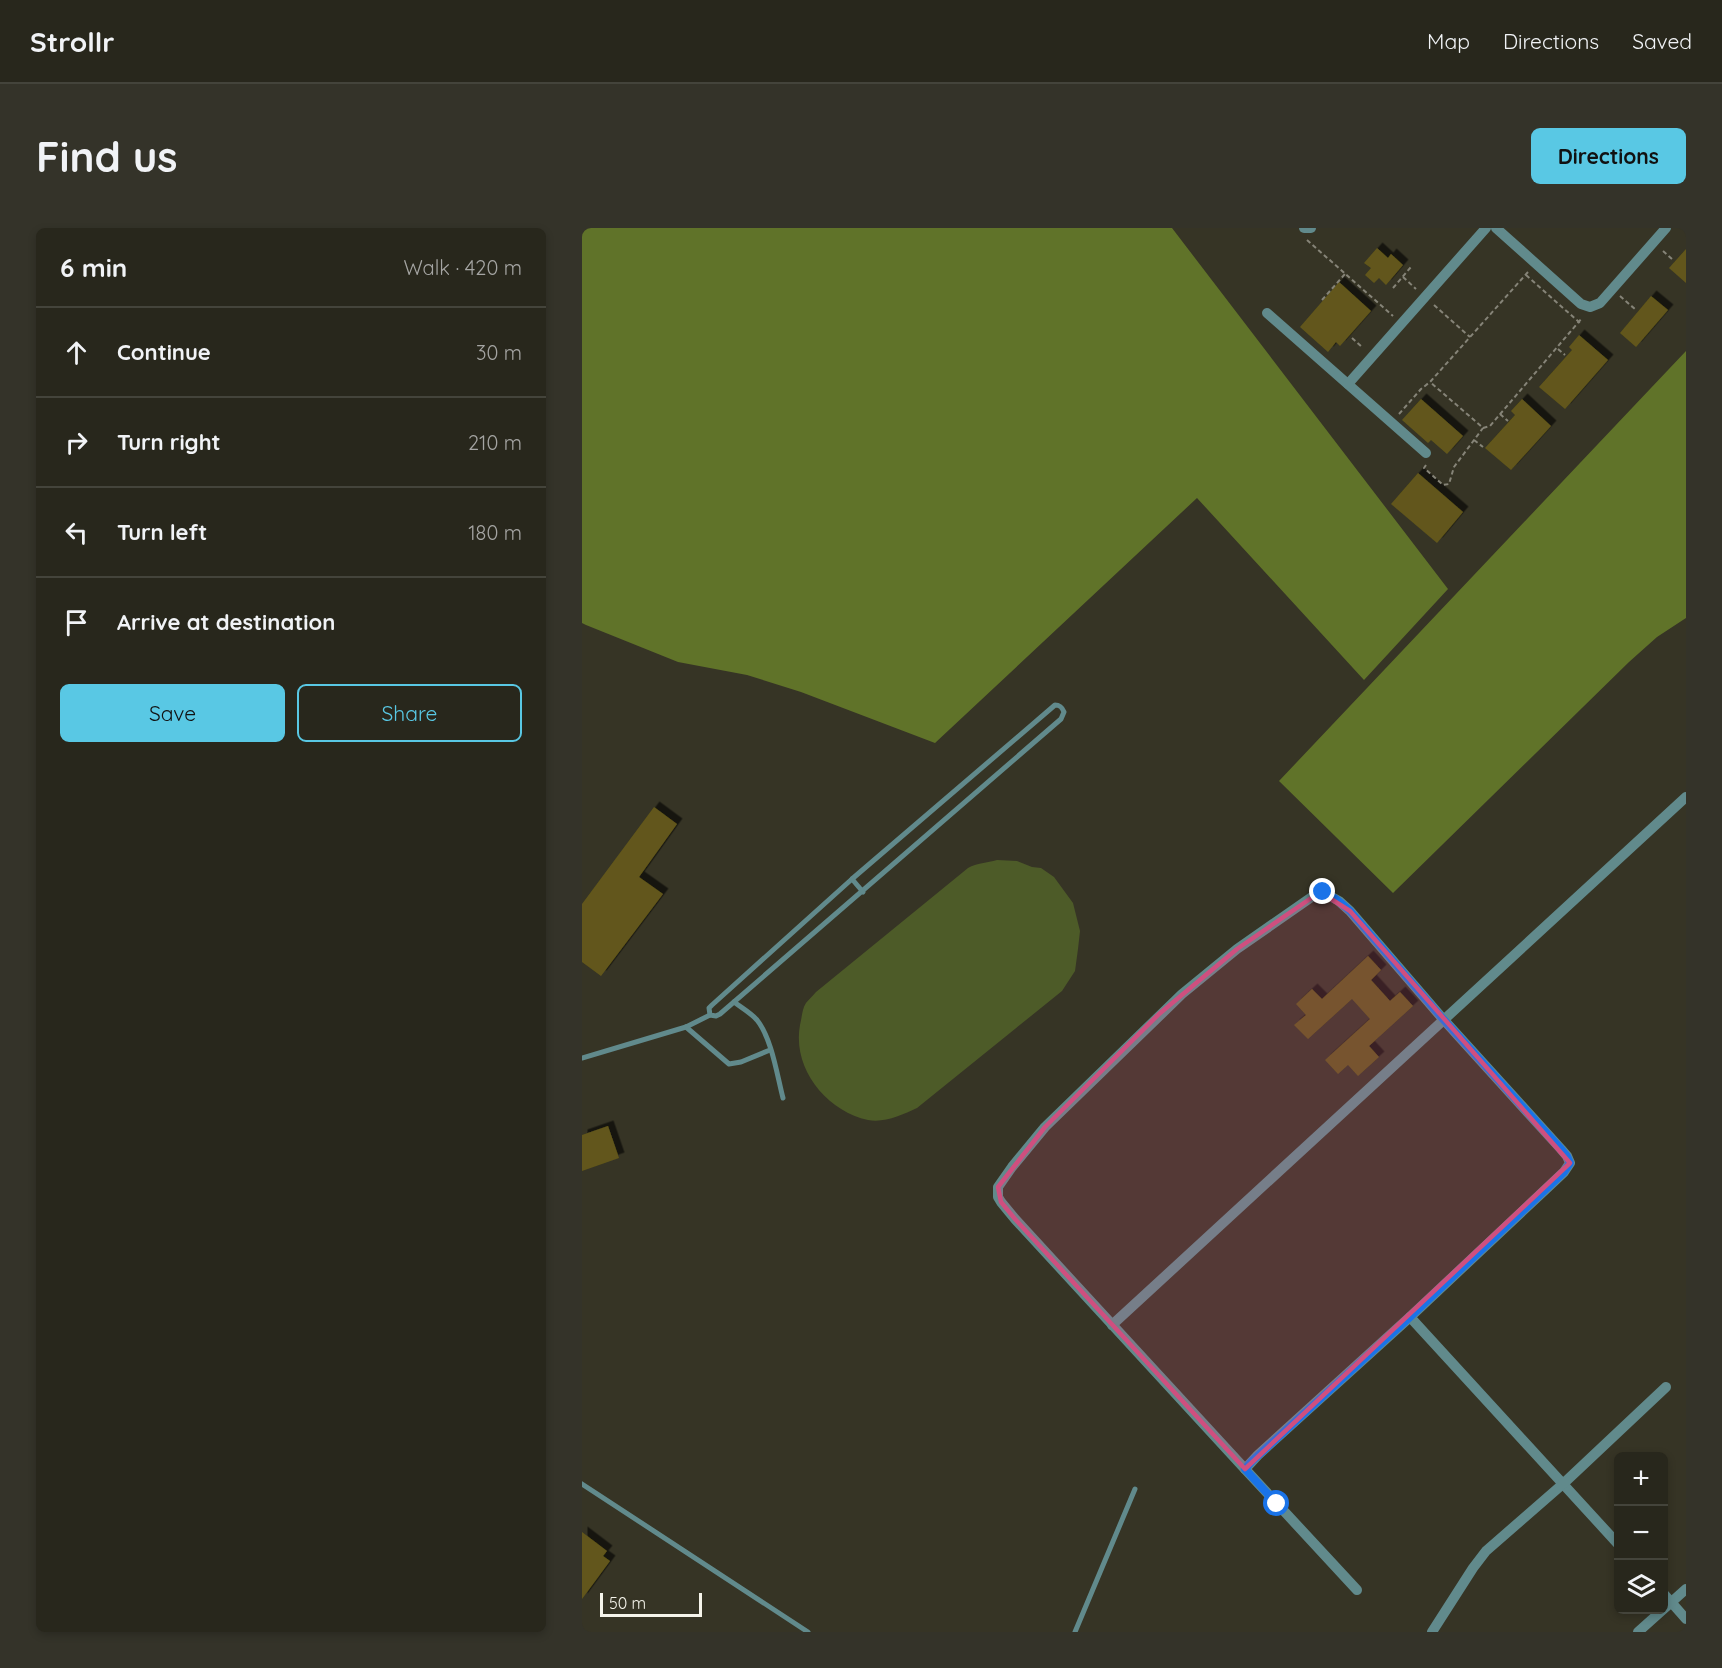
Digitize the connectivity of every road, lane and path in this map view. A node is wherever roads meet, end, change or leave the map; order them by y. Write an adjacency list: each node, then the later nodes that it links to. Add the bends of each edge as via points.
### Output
1 (1486, 228): 12 (street)
2 (1496, 228): 5 (street)
3 (1666, 228): 11 (street)
4 (1307, 231): 7 (path, via 1311,244)
5 (1536, 263): 8 (path); 14 (street)
6 (1411, 267): 9 (path)
7 (1345, 273): 13 (path); 17 (path)
8 (1525, 274): 18 (path); 19 (path)
9 (1403, 277): 10 (path); 12 (path)
10 (1393, 288)
11 (1612, 289): 14 (street, via 1596,306); 15 (path)
12 (1425, 297): 17 (street); 19 (path)
13 (1322, 300)
14 (1585, 306): 18 (path)
15 (1636, 310)
16 (1267, 313): 25 (street)
17 (1402, 323): 23 (street)
18 (1580, 323): 21 (path)
19 (1470, 337): 24 (path)
20 (1352, 338): 23 (path)
21 (1557, 349): 22 (path); 26 (path)
22 (1565, 355)
23 (1373, 356): 25 (street)
24 (1430, 382): 28 (path); 29 (path)
25 (1348, 384): 28 (street)
26 (1500, 414): 27 (path); 29 (path)
27 (1508, 421)
28 (1390, 422): 32 (street)
29 (1483, 428): 30 (path)
30 (1474, 440): 31 (path); 32 (path, via 1454,467 1449,484 1443,485 1424,468 1432,459)
31 (1483, 447)
32 (1426, 453)
33 (1686, 798): 38 (street)
34 (852, 879): 35 (lane); 35 (lane, via 1051,708 1063,708 1061,719); 37 (lane, via 712,1005)
35 (863, 892): 36 (lane)
36 (734, 1002): 37 (lane, via 716,1016); 40 (lane, via 756,1020)
37 (710, 1015): 39 (lane)
38 (1443, 1019): 43 (street, via 1570,1163); 44 (street); 44 (street, via 1350,911 1323,892 1237,950 1160,1014 1045,1127 998,1187 998,1197 1005,1207)
39 (686, 1026): 40 (lane, via 729,1064); 41 (lane)
40 (770, 1050): 42 (lane)
41 (582, 1058)
42 (783, 1098)
43 (1410, 1317): 46 (street); 47 (street)
44 (1112, 1324): 46 (street)
45 (1666, 1387): 47 (street)
46 (1245, 1469): 52 (street)
47 (1564, 1483): 50 (street); 58 (street, via 1486,1551)
48 (582, 1484): 56 (lane)
49 (1135, 1489): 57 (lane)
50 (1614, 1539)
51 (1686, 1589): 54 (street)
52 (1357, 1590)
53 (1668, 1599): 54 (street)
54 (1671, 1603): 55 (street); 59 (street)
55 (1686, 1619)
56 (808, 1632)
57 (1075, 1632)
58 (1432, 1632)
59 (1638, 1632)

